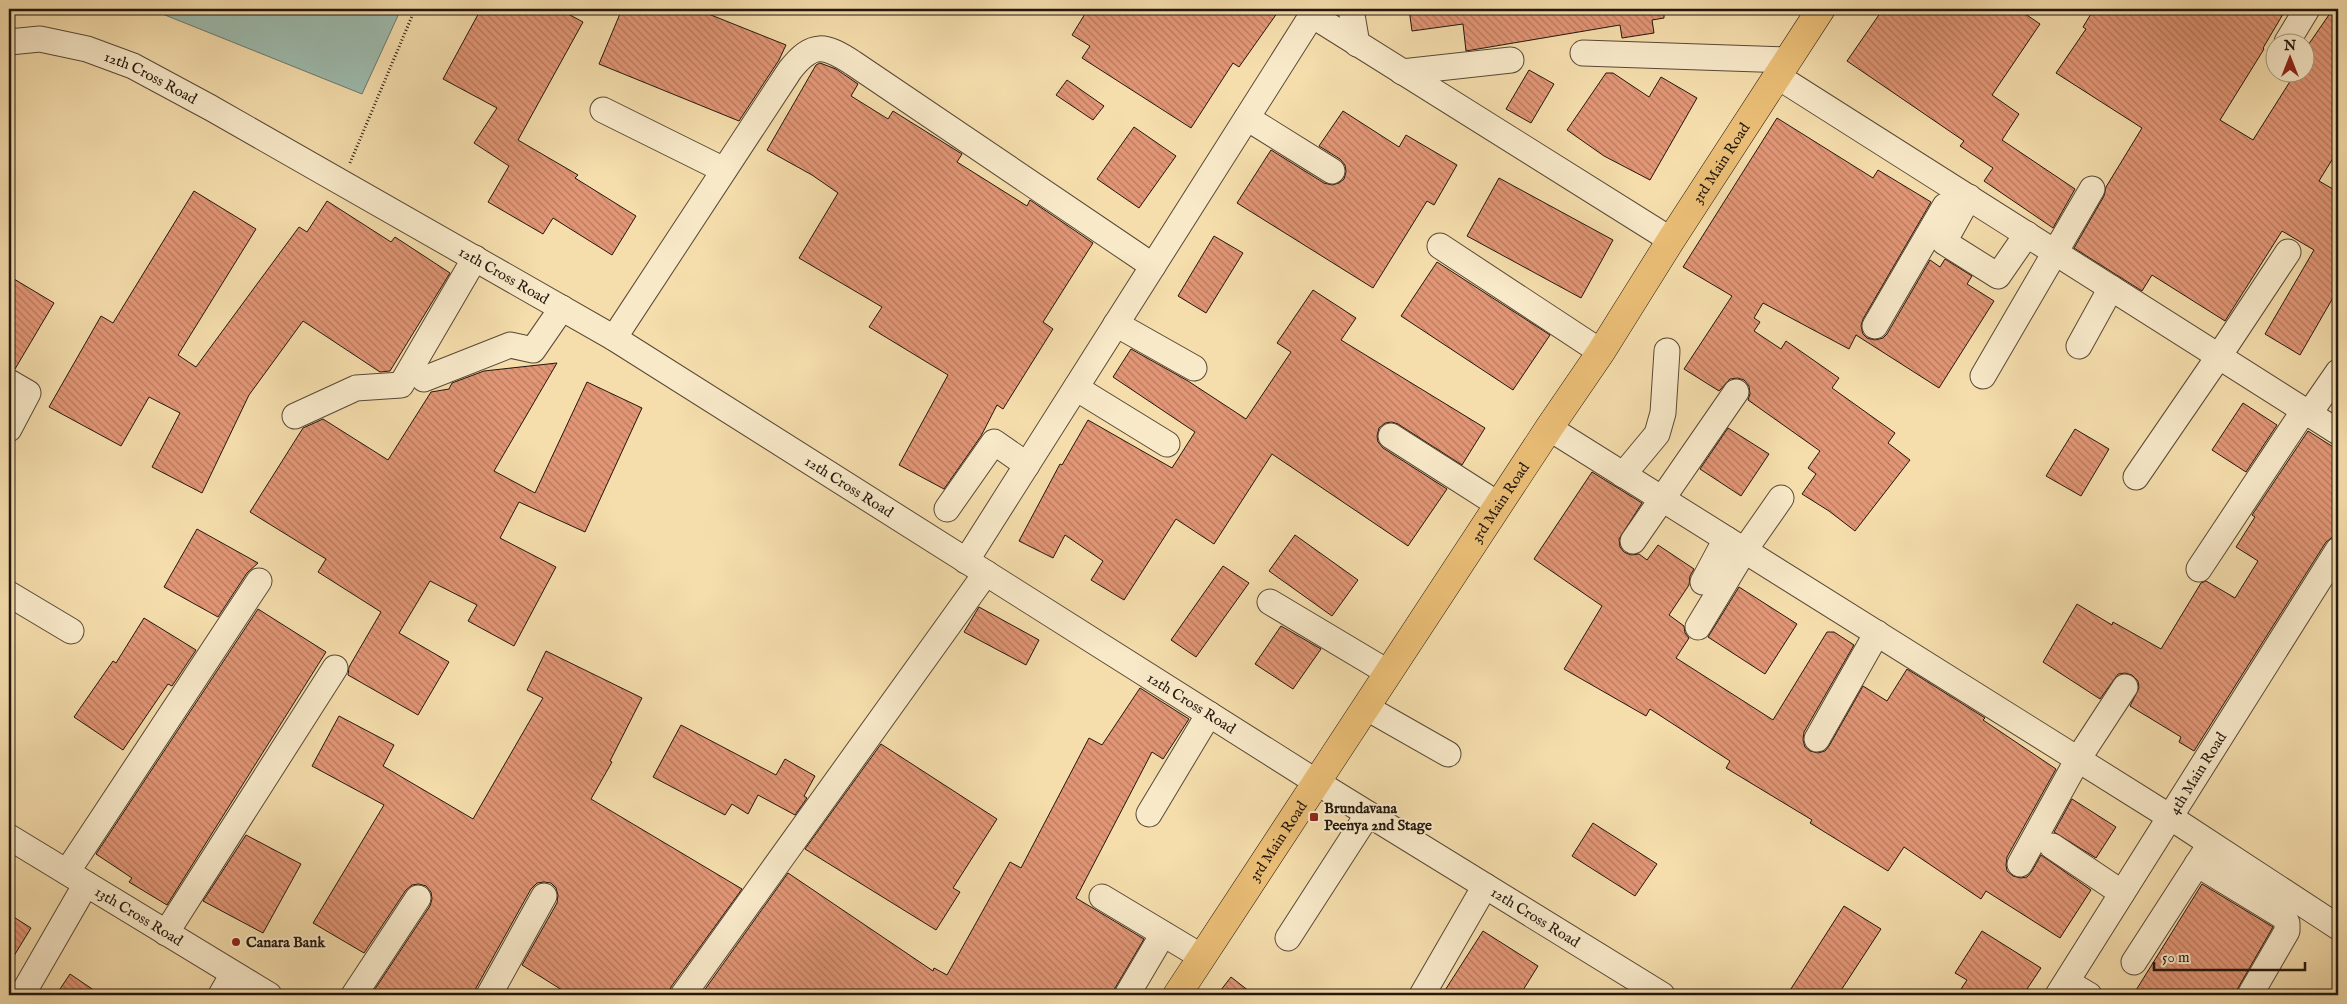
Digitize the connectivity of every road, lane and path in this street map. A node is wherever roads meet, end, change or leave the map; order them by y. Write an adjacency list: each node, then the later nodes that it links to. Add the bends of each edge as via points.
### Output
1 (415, 9): 16 (path)
2 (1351, 9): 7 (street)
3 (1822, 9): 10 (main road, 3rd Main Road)
4 (2308, 9): 5 (street)
5 (2293, 32)
6 (9, 42): 16 (street, 12th Cross Road, via 40,39 86,49 133,66)
7 (1357, 44): 11 (street); 13 (street, via 1312,15)
8 (1583, 53): 10 (street)
9 (1511, 60): 11 (street)
10 (1783, 68): 18 (street); 20 (main road, 3rd Main Road)
11 (1402, 72): 20 (street)
12 (603, 110): 14 (street)
13 (1247, 118): 15 (street); 25 (street)
14 (724, 170): 25 (street, via 802,56 816,48 832,50); 30 (street)
15 (1332, 171)
16 (342, 182): 24 (street, 12th Cross Road)
17 (2092, 189): 22 (street)
18 (1962, 193): 19 (street); 19 (street, via 1944,242 1959,252 1998,276); 29 (street)
19 (2026, 234): 22 (street)
20 (1671, 240): 33 (main road, 3rd Main Road)
21 (1440, 246): 33 (street)
22 (2054, 252): 26 (street); 37 (street)
23 (2288, 252): 34 (street)
24 (475, 258): 27 (street, 12th Cross Road); 43 (street, via 401,385 356,388)
25 (1153, 266): 28 (street)
26 (2111, 288): 31 (street); 34 (street)
27 (562, 308): 30 (street, 12th Cross Road); 38 (street, via 532,350 510,345)
28 (1116, 324): 35 (street); 40 (street)
29 (1875, 326)
30 (614, 338): 59 (street, 12th Cross Road)
31 (2079, 346)
32 (1667, 351): 50 (street, via 1663,413 1657,434)
33 (1602, 352): 44 (main road, 3rd Main Road)
34 (2219, 356): 42 (street); 51 (street)
35 (1194, 368)
36 (2338, 372): 42 (street)
37 (1983, 376)
38 (424, 380)
39 (9, 382): 45 (street, via 28,393)
40 (1076, 388): 48 (street); 49 (street)
41 (1736, 392): 53 (street)
42 (2309, 414): 46 (street); 60 (street, via 2299,418)
43 (295, 416)
44 (1549, 428): 50 (street); 54 (main road, 3rd Main Road)
45 (9, 429)
46 (2338, 432)
47 (1391, 436): 54 (street)
48 (1167, 444)
49 (1027, 465): 55 (street, via 994,442); 59 (street)
50 (1624, 475): 53 (street)
51 (2136, 477)
52 (1781, 498): 57 (street)
53 (1663, 500): 56 (street); 57 (street)
54 (1499, 505): 69 (main road, 3rd Main Road)
55 (947, 509)
56 (1633, 541)
57 (1735, 545): 62 (street); 65 (street); 67 (street)
58 (2338, 550): 79 (street, 4th Main Road)
59 (976, 567): 72 (street, 12th Cross Road); 104 (street)
60 (2198, 569)
61 (259, 581): 85 (street)
62 (1703, 582)
63 (9, 594): 66 (street)
64 (1270, 602): 69 (street)
65 (1698, 627)
66 (71, 632)
67 (1877, 634): 73 (street); 75 (street)
68 (335, 668): 92 (street)
69 (1390, 673): 71 (main road, 3rd Main Road)
70 (2126, 687): 75 (street)
71 (1367, 708): 74 (street); 76 (main road, 3rd Main Road)
72 (1209, 714): 76 (street, 12th Cross Road); 77 (street)
73 (1817, 739)
74 (1448, 754)
75 (2078, 759): 79 (street); 83 (street)
76 (1318, 783): 78 (street, 12th Cross Road); 95 (main road, 3rd Main Road)
77 (1149, 814)
78 (1368, 814): 86 (street, 12th Cross Road); 94 (street)
79 (2170, 817): 81 (street); 87 (street, 4th Main Road)
80 (9, 837): 85 (street, 13th Cross Road)
81 (2211, 843): 84 (street); 91 (street)
82 (2052, 846): 87 (street)
83 (2020, 864)
84 (2197, 864): 96 (street); 110 (street, via 2284,917 2287,923 2287,931)
85 (76, 878): 92 (street, 13th Cross Road); 99 (street)
86 (1486, 886): 107 (street); 108 (street, 12th Cross Road)
87 (2122, 894): 98 (street, 4th Main Road)
88 (544, 896): 103 (street)
89 (1102, 897): 93 (street)
90 (418, 898): 102 (street)
91 (2338, 927)
92 (166, 933): 97 (street, 13th Cross Road)
93 (1163, 934): 95 (street); 105 (street)
94 (1288, 938)
95 (1202, 957): 106 (main road, 3rd Main Road)
96 (2134, 962)
97 (233, 974): 100 (street); 101 (street, 13th Cross Road)
98 (2063, 988): 109 (street)
99 (22, 995)
100 (221, 995)
101 (269, 995)
102 (354, 995)
103 (489, 995)
104 (683, 995)
105 (1127, 995)
106 (1177, 995)
107 (1422, 995)
108 (1662, 995)
109 (2089, 995)
110 (2250, 995)

